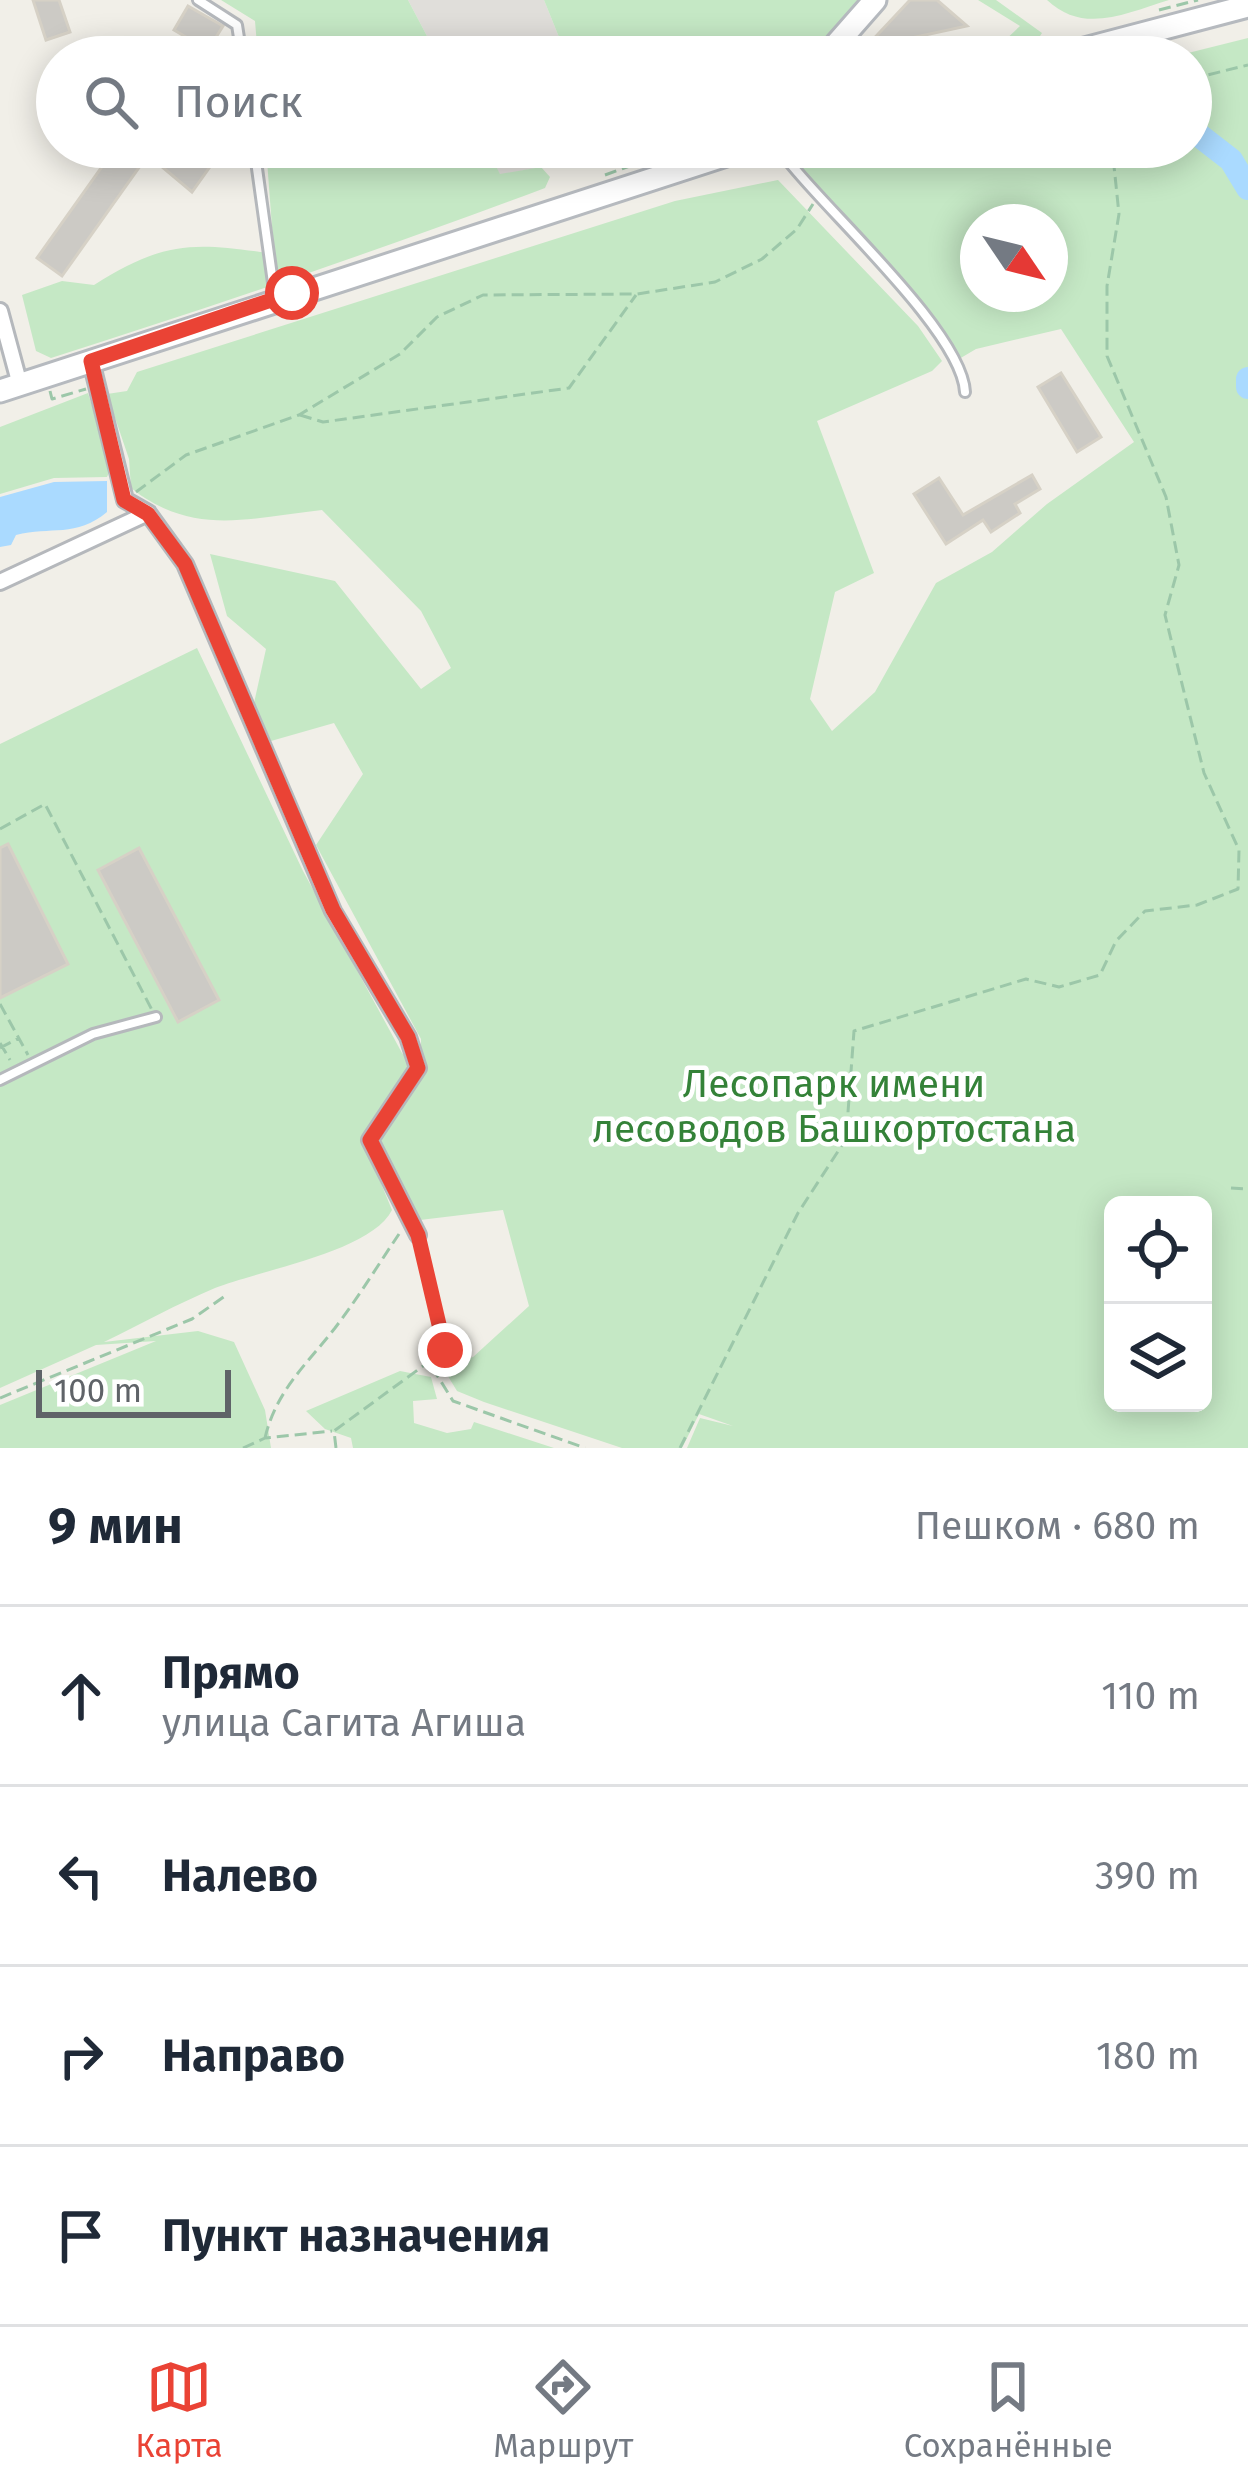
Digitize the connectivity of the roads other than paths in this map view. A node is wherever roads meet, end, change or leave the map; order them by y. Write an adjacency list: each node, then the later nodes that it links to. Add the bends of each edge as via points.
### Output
1 (198, 0): 4 (lane, via 237,25)
2 (874, 0): 5 (main road)
3 (1248, 6): 6 (main road)
4 (239, 36)
5 (843, 36)
6 (1134, 36)
7 (257, 168): 10 (lane)
8 (674, 168): 12 (main road)
9 (794, 168): 14 (lane, via 910,297 964,374)
10 (274, 290)
11 (0, 311): 13 (street)
12 (91, 361): 13 (main road); 15 (street, via 124,500)
13 (10, 388)
14 (965, 392)
15 (148, 514): 16 (street); 20 (street, via 185,564 333,910 408,1037 418,1068 370,1140)
16 (0, 582)
17 (156, 1017): 18 (lane, via 93,1034)
18 (0, 1081)
19 (433, 1225): 20 (lane)
20 (410, 1232)

